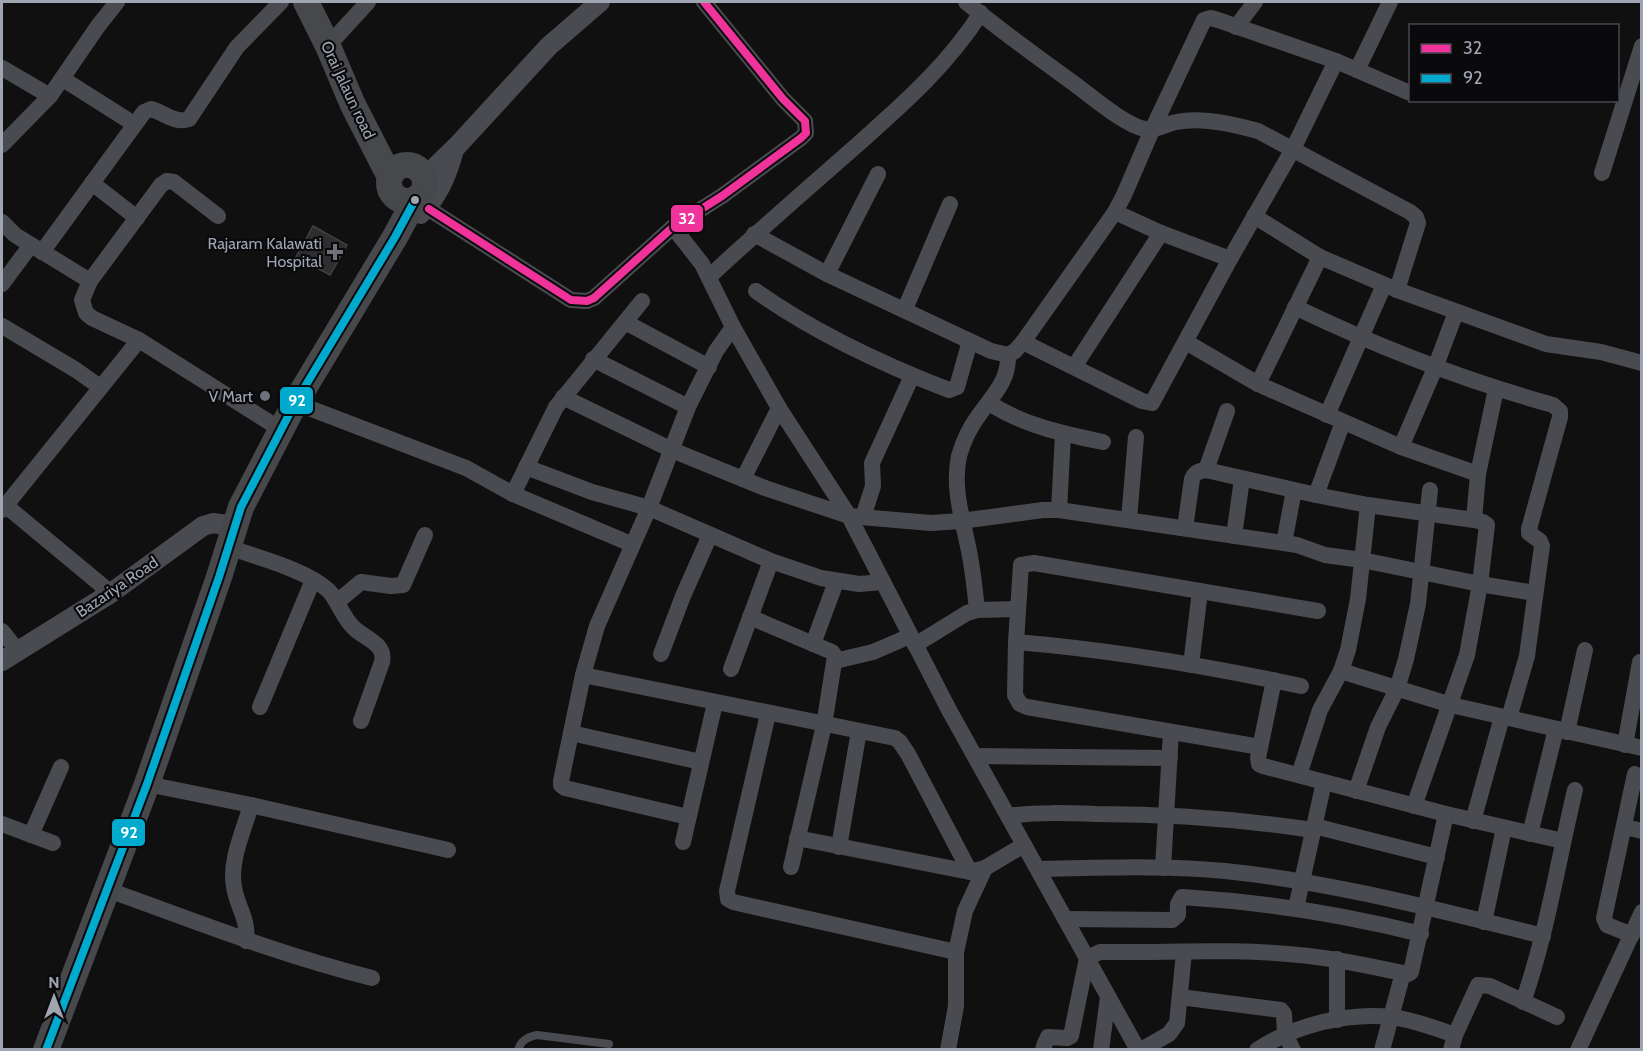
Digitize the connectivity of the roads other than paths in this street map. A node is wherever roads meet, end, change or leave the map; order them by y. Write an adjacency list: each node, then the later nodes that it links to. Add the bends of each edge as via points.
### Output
1 (117, 2): 18 (street)
2 (280, 2): 21 (street, via 237,47 189,119 183,122 151,110)
3 (306, 2): 30 (main road, Orai Jalaun road, via 353,105)
4 (318, 2): 13 (main road, Orai Jalaun road)
5 (368, 2): 13 (street)
6 (600, 2): 24 (street, via 549,46)
7 (704, 2): 37 (street, via 807,127 801,138)
8 (966, 2): 11 (street)
9 (1255, 2): 12 (street)
10 (1390, 2): 17 (street)
11 (981, 14): 22 (street, via 1106,107 1133,125); 39 (street, via 959,46 921,87)
12 (1236, 27): 15 (street); 22 (street, via 1210,18 1204,20)
13 (335, 38): 30 (main road, Orai Jalaun road)
14 (1641, 46): 26 (street)
15 (1336, 61): 17 (street); 25 (street)
16 (2, 68): 20 (street)
17 (1357, 70): 19 (street)
18 (63, 79): 20 (street); 21 (street)
19 (1409, 93)
20 (50, 96): 23 (street)
21 (134, 124): 29 (street)
22 (1152, 130): 25 (street, via 1177,122 1235,124); 32 (street)
23 (2, 145)
24 (458, 146): 28 (street); 30 (street, via 444,184)
25 (1293, 149): 34 (street); 47 (street, via 1416,217 1416,232)
26 (1602, 173)
27 (878, 174): 43 (street)
28 (425, 177): 30 (main road, via 423,193)
29 (92, 183): 35 (street); 40 (street)
30 (406, 190): 37 (street, via 540,281 578,302 594,298); 72 (main road, via 380,244); 72 (main road, via 395,237)
31 (950, 204): 51 (street)
32 (1115, 212): 38 (street); 59 (street)
33 (218, 216): 35 (street, via 174,182 167,181)
34 (1254, 216): 41 (street); 42 (street)
35 (137, 218): 45 (street)
36 (2, 222): 40 (street)
37 (674, 227): 44 (street)
38 (1161, 233): 42 (street); 65 (street)
39 (754, 234): 43 (street); 44 (street)
40 (37, 249): 45 (street); 46 (street)
41 (1320, 257): 47 (street); 50 (street)
42 (1230, 259): 60 (street)
43 (827, 274): 51 (street)
44 (709, 277): 55 (street)
45 (90, 281): 57 (street, via 82,300 86,313)
46 (2, 285)
47 (1391, 287): 52 (street); 56 (street)
48 (756, 291): 67 (street, via 817,329)
49 (642, 301): 53 (street)
50 (1295, 308): 56 (street); 68 (street)
51 (905, 309): 58 (street)
52 (1456, 312): 63 (street, via 1546,344); 66 (street)
53 (625, 322): 62 (street); 64 (street)
54 (2, 326): 69 (street)
55 (733, 327): 64 (street); 75 (street)
56 (1361, 338): 66 (street); 77 (street)
57 (139, 340): 69 (street); 78 (street)
58 (970, 341): 61 (street); 67 (street, via 953,390)
59 (1023, 342): 61 (street); 65 (street)
60 (1186, 342): 65 (street, via 1152,403); 68 (street)
61 (1008, 355): 73 (street, via 1007,371)
62 (593, 359): 71 (street); 74 (street)
63 (1641, 363)
64 (709, 367): 74 (street)
65 (1074, 367)
66 (1435, 368): 70 (street); 82 (street)
67 (912, 376): 98 (street, via 872,463 873,486)
68 (1258, 384): 77 (street)
69 (100, 387): 94 (street)
70 (1496, 389): 86 (street); 118 (street, via 1553,405 1560,411 1529,529 1542,546)
71 (563, 397): 83 (street); 84 (street)
72 (291, 401): 78 (main road); 91 (street, via 451,462); 103 (main road)
73 (989, 404): 79 (street); 101 (street, via 979,414 960,454 957,471)
74 (688, 407): 83 (street)
75 (779, 408): 88 (street); 98 (street)
76 (1227, 411): 85 (street)
77 (1335, 418): 82 (street); 92 (street)
78 (272, 424): 103 (main road, via 250,469)
79 (1063, 434): 81 (street); 96 (street)
80 (1136, 437): 99 (street)
81 (1102, 442)
82 (1401, 447): 86 (street)
83 (672, 450): 88 (street); 95 (street)
84 (526, 467): 91 (street); 95 (street)
85 (1206, 471): 87 (street); 102 (street, via 1192,478)
86 (1478, 474): 100 (street)
87 (1242, 478): 89 (street); 106 (street)
88 (743, 479): 98 (street)
89 (1294, 490): 92 (street); 107 (street)
90 (1430, 490): 97 (street)
91 (513, 494): 108 (street)
92 (1316, 495): 93 (street)
93 (1368, 506): 97 (street); 109 (street)
94 (3, 508): 117 (street)
95 (649, 508): 105 (street); 108 (street)
96 (1059, 510): 99 (street); 101 (street)
97 (1427, 514): 100 (street); 111 (street)
98 (856, 517): 101 (street, via 920,523); 114 (street)
99 (1129, 519): 102 (street)
100 (1474, 520): 115 (street, via 1487,525)
101 (962, 521): 121 (street)
102 (1185, 528): 106 (street)
103 (230, 532): 112 (street); 117 (street, Bazariya Road, via 213,523 203,526); 161 (main road, via 219,577); 215 (main road)
104 (425, 535): 119 (street, via 403,585 361,582)
105 (710, 535): 110 (street); 129 (street)
106 (1234, 536): 107 (street)
107 (1284, 543): 109 (street)
108 (631, 544): 136 (street, via 597,626)
109 (1362, 560): 111 (street); 135 (street, via 1354,623)
110 (771, 561): 113 (street); 123 (street)
111 (1420, 573): 115 (street); 139 (street, via 1418,604)
112 (313, 580): 119 (street); 142 (street)
113 (836, 582): 114 (street); 127 (street)
114 (883, 582): 125 (street)
115 (1480, 584): 118 (street); 141 (street, via 1467,655)
116 (1200, 591): 120 (street, via 1025,563 1019,570); 122 (street); 133 (street)
117 (111, 593): 130 (street, Bazariya Road)
118 (1535, 593): 144 (street, via 1527,656)
119 (337, 602): 145 (street, via 353,628 381,649 383,655)
120 (1017, 609): 121 (street); 126 (street)
121 (977, 610): 125 (street)
122 (1318, 611)
123 (750, 617): 127 (street); 134 (street)
124 (2, 631): 130 (street)
125 (913, 640): 131 (street); 154 (street)
126 (1016, 642): 133 (street); 149 (street, via 1015,694 1020,704)
127 (813, 644): 131 (street, via 832,652)
128 (1585, 650): 147 (street)
129 (661, 654)
130 (10, 656)
131 (835, 661): 146 (street)
132 (1640, 662): 151 (street)
133 (1191, 665): 137 (street)
134 (731, 669)
135 (1341, 671): 139 (street); 159 (street, via 1320,710)
136 (583, 675): 140 (street); 150 (street)
137 (1274, 680): 138 (street); 152 (street)
138 (1301, 686)
139 (1397, 689): 141 (street); 163 (street, via 1378,727)
140 (715, 703): 143 (street); 156 (street)
141 (1450, 705): 144 (street); 165 (street)
142 (260, 707)
143 (768, 714): 146 (street); 200 (street, via 728,899)
144 (1505, 718): 147 (street); 170 (street)
145 (361, 721)
146 (824, 725): 148 (street); 177 (street)
147 (1562, 730): 151 (street); 175 (street)
148 (859, 731): 182 (street); 188 (street, via 900,742)
149 (1172, 732): 152 (street); 155 (street)
150 (571, 733): 156 (street); 169 (street, via 561,781 565,788)
151 (1625, 745): 153 (street)
152 (1260, 747): 159 (street, via 1259,764)
153 (1641, 748)
154 (975, 756): 155 (street); 168 (street)
155 (1170, 758): 166 (street)
156 (701, 762): 169 (street)
157 (62, 766): 176 (street)
158 (1635, 774): 174 (street)
159 (1299, 776): 160 (street)
160 (1324, 782): 163 (street); 172 (street)
161 (147, 784): 164 (street); 190 (main road)
162 (1575, 790): 178 (street)
163 (1356, 791): 165 (street)
164 (250, 805): 183 (street); 199 (street, via 234,870 234,886 248,928)
165 (1414, 806): 167 (street)
166 (1166, 814): 168 (street); 172 (street); 186 (street)
167 (1446, 814): 170 (street); 184 (street)
168 (1008, 816): 181 (street)
169 (688, 817): 179 (street)
170 (1473, 821): 173 (street)
171 (2, 824): 176 (street)
172 (1313, 828): 184 (street); 189 (street)
173 (1504, 828): 175 (street); 195 (street)
174 (1633, 829): 197 (street, via 1604,918 1607,925)
175 (1530, 834): 178 (street)
176 (31, 835): 180 (street)
177 (797, 838): 182 (street); 185 (street)
178 (1563, 841): 198 (street)
179 (683, 842)
180 (53, 843)
181 (1024, 845): 187 (street); 188 (street)
182 (839, 847): 188 (street)
183 (448, 850)
184 (1437, 857): 192 (street)
185 (791, 867)
186 (1163, 868): 187 (street); 189 (street)
187 (1038, 869): 194 (street)
188 (977, 870): 200 (street)
189 (1302, 881): 191 (street); 192 (street)
190 (106, 889): 199 (street); 216 (main road)
191 (1296, 908): 194 (street, via 1182,897 1178,915 1172,920); 196 (street)
192 (1426, 908): 195 (street); 196 (street)
193 (1641, 912): 197 (street)
194 (1065, 919): 202 (street)
195 (1484, 922): 198 (street)
196 (1420, 934): 204 (street, via 1413,969)
197 (1632, 935): 225 (street)
198 (1543, 936): 208 (street)
199 (246, 940): 205 (street)
200 (956, 952): 218 (street, via 956,1006)
201 (1184, 953): 202 (street, via 1100,952); 203 (street); 207 (street)
202 (1087, 958): 206 (street); 219 (street, via 1071,1036 1048,1037)
203 (1337, 959): 204 (street); 211 (street)
204 (1403, 973): 209 (street)
205 (372, 978)
206 (1108, 997): 220 (street); 221 (street)
207 (1180, 998): 212 (street, via 1281,1010); 221 (street, via 1174,1029)
208 (1523, 1002): 210 (street); 214 (street, via 1490,986 1478,985)
209 (1392, 1017): 211 (street); 214 (street, via 1422,1024); 224 (street)
210 (1557, 1017)
211 (1337, 1020): 212 (street)
212 (1285, 1034): 222 (street); 223 (street)
213 (609, 1044): 217 (lane, via 537,1035 527,1037)
214 (1456, 1044)
215 (35, 1050)
216 (45, 1050)
217 (518, 1050)
218 (948, 1050)
219 (1043, 1050)
220 (1101, 1050)
221 (1139, 1050)
222 (1257, 1050)
223 (1293, 1050)
224 (1382, 1050)
225 (1578, 1050)

